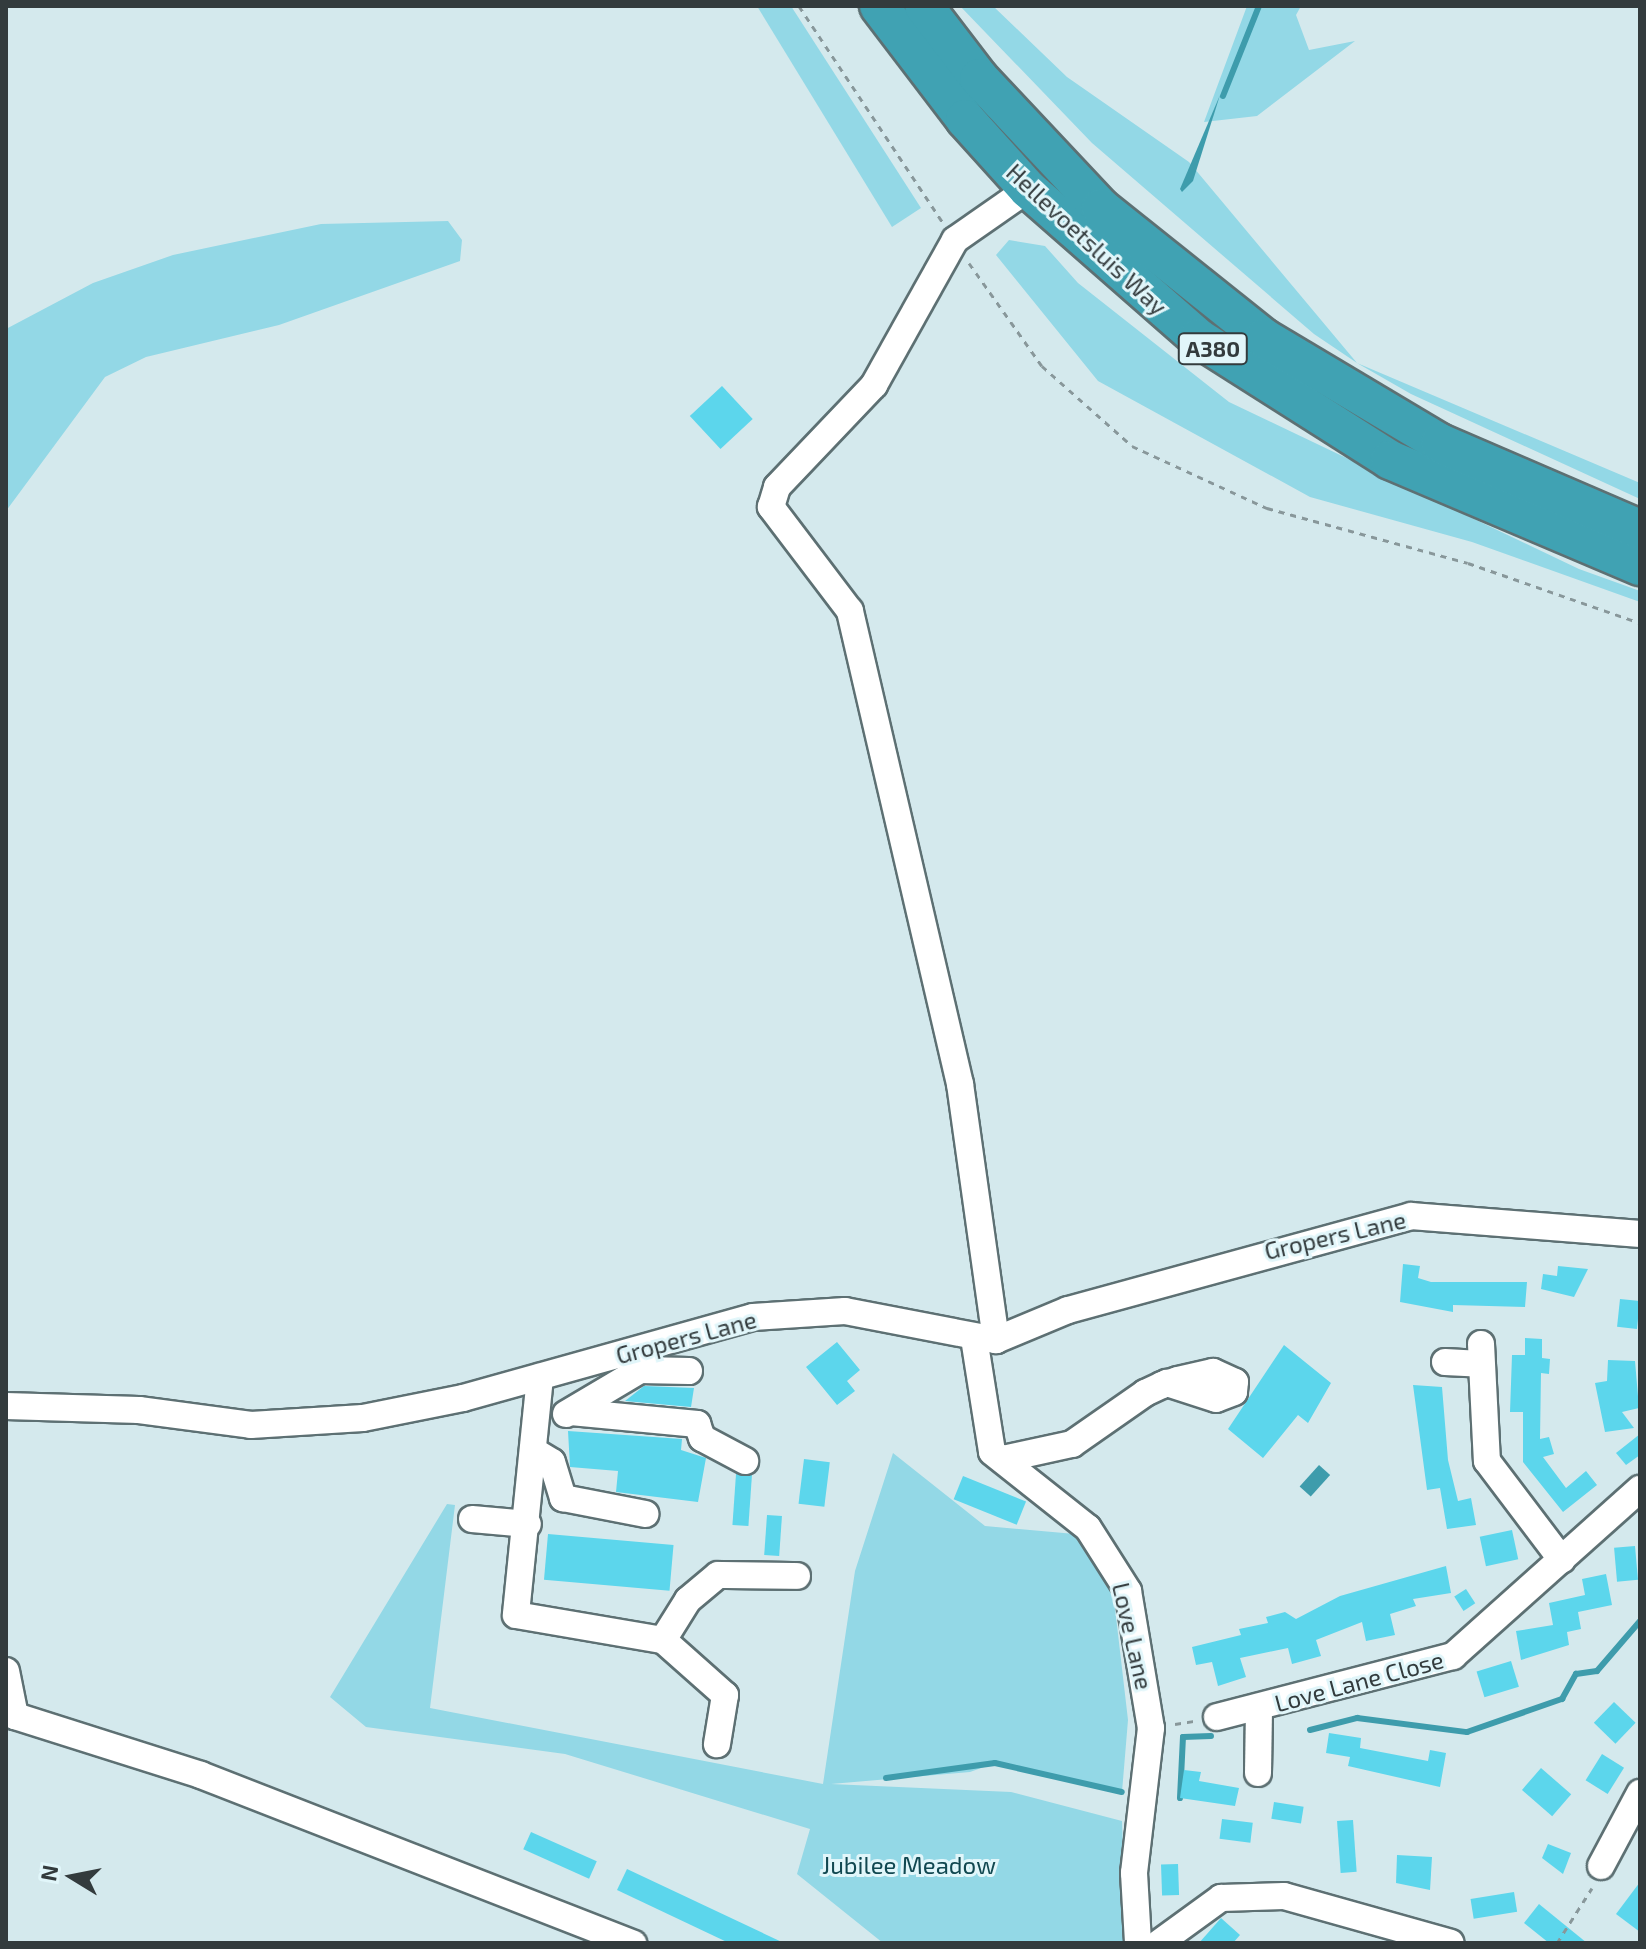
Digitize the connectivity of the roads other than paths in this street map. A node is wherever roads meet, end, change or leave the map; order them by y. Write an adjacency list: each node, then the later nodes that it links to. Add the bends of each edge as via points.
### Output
1 (879, 6): 3 (highway, Hellevoetsluis Way / A380)
2 (924, 6): 4 (highway, Hellevoetsluis Way / A380, via 1074,180 1252,330 1440,443)
3 (1028, 189): 5 (highway, Hellevoetsluis Way / A380, via 1198,338 1339,432 1486,506); 7 (street, Love Lane, via 955,240 874,385 777,487 771,507 850,611 960,1084)
4 (1640, 529)
5 (1640, 566)
6 (1640, 1234): 7 (street, Gropers Lane, via 1411,1216 1082,1306)
7 (985, 1339): 10 (street, Gropers Lane, via 845,1311 753,1317); 16 (street, Love Lane, via 992,1452)
8 (1445, 1362): 22 (street, via 1481,1354 1487,1461)
9 (689, 1371): 13 (street, via 640,1370 601,1387)
10 (540, 1377): 12 (street, Gropers Lane, via 363,1418 251,1425 139,1410); 14 (street)
11 (1167, 1383): 16 (street, via 1072,1444)
12 (6, 1406)
13 (571, 1412): 14 (street); 17 (street, via 697,1424 702,1438)
14 (541, 1423): 15 (street)
15 (537, 1453): 19 (street, via 552,1462 563,1498); 21 (street)
16 (1003, 1459): 33 (street, Love Lane, via 1064,1504 1128,1591 1151,1728 1134,1873)
17 (745, 1461)
18 (1640, 1489): 22 (street, Love Lane Close)
19 (645, 1514)
20 (472, 1519): 21 (street)
21 (528, 1524): 24 (street, via 516,1615)
22 (1562, 1560): 26 (street, Love Lane Close, via 1453,1656)
23 (797, 1576): 24 (street, via 718,1575 688,1600)
24 (663, 1640): 28 (street, via 725,1695)
25 (6, 1671): 32 (street, via 15,1716 201,1775)
26 (1259, 1707): 27 (street, Love Lane Close); 29 (street)
27 (1217, 1717)
28 (717, 1744)
29 (1258, 1773)
30 (1640, 1793): 31 (street)
31 (1601, 1866)
32 (633, 1943)
33 (1138, 1943)
34 (1159, 1943): 35 (street, via 1221,1898 1284,1896)
35 (1451, 1943)

